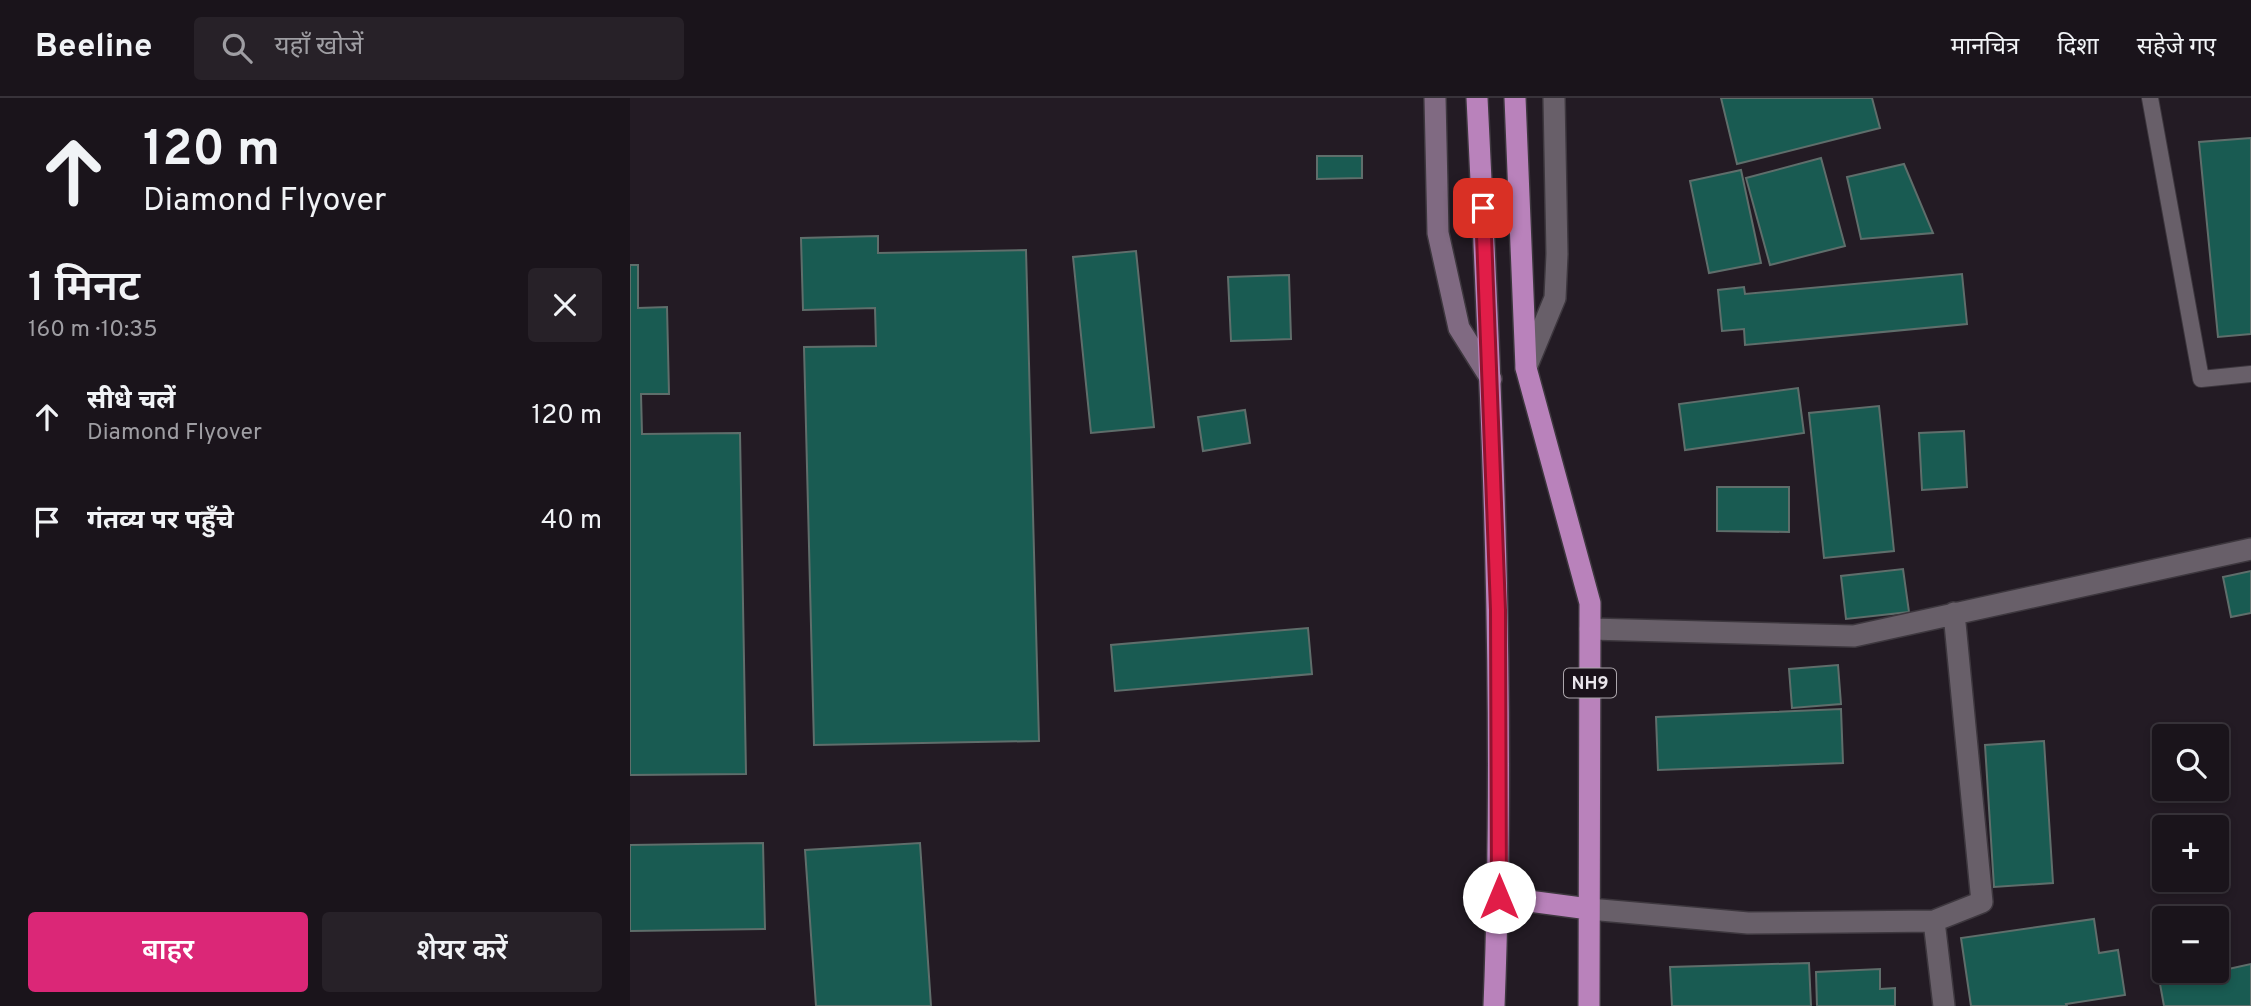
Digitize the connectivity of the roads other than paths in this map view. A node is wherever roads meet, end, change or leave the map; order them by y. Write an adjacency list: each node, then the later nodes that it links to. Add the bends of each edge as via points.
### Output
1 (1435, 98): 8 (street, via 1438,233 1459,328)
2 (1477, 98): 8 (highway)
3 (1515, 98): 6 (highway, NH9)
4 (1554, 98): 6 (street, via 1555,298)
5 (2151, 98): 7 (lane, via 2201,379)
6 (1527, 369): 11 (highway, NH9, via 1590,603)
7 (2251, 374)
8 (1491, 379): 12 (highway)
9 (2251, 549): 10 (street)
10 (1954, 613): 11 (street, via 1853,636); 14 (street, via 1982,902)
11 (1590, 629): 13 (highway, NH9)
12 (1499, 897): 13 (highway); 15 (highway)
13 (1589, 909): 14 (street, via 1748,923); 16 (highway, NH9)
14 (1934, 921): 17 (street)
15 (1494, 1006)
16 (1589, 1006)
17 (1944, 1006)

